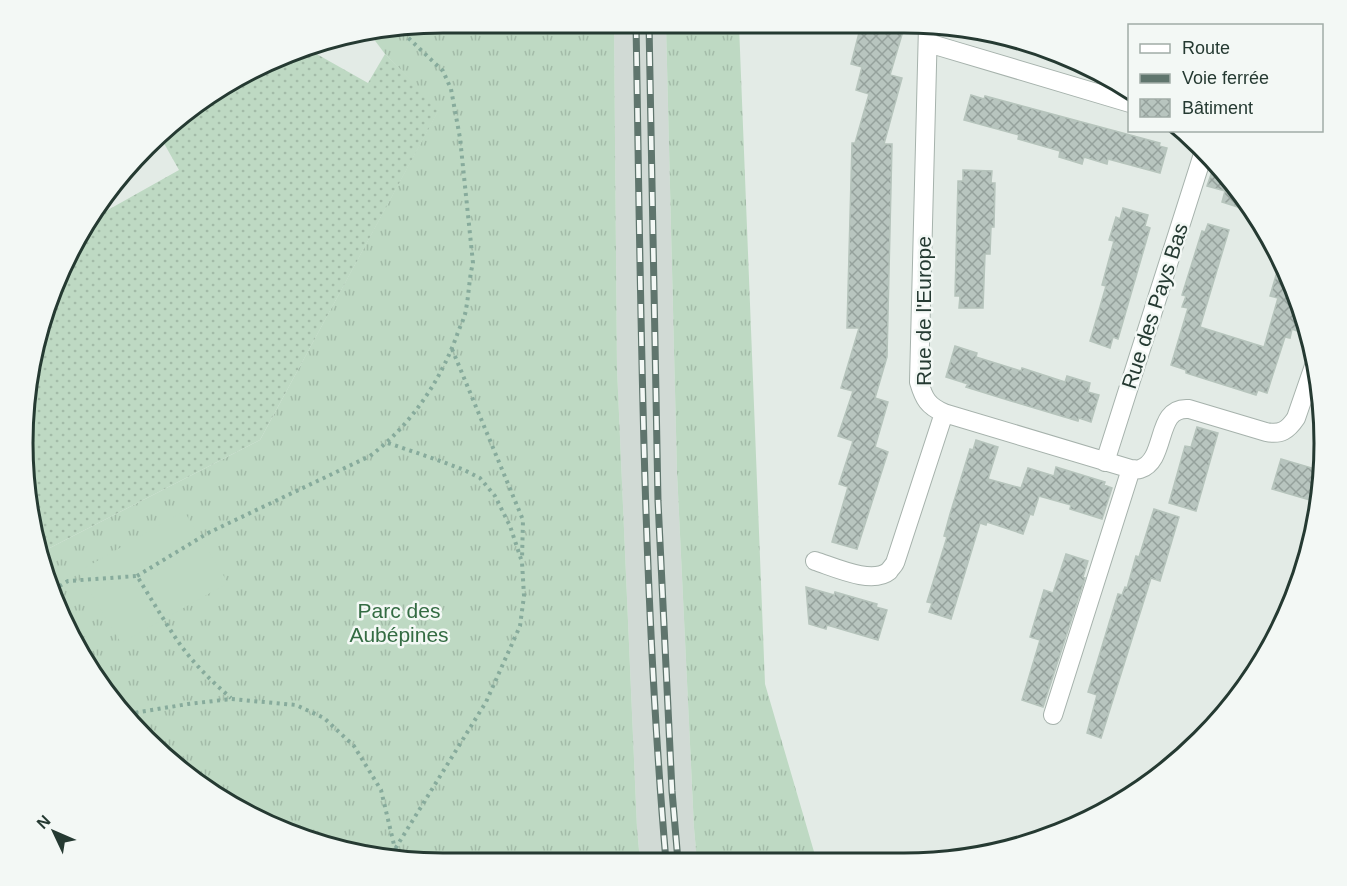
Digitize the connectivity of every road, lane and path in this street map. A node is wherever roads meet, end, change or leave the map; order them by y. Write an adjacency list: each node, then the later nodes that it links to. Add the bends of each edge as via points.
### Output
1 (928, 34): 3 (street); 7 (street, Rue de l'Europe, via 919,382 926,401)
2 (405, 35): 5 (path, via 443,71 451,89 460,138 472,263 466,310)
3 (1128, 102)
4 (1201, 161): 9 (street, Rue des Pays Bas)
5 (452, 349): 8 (path, via 417,411); 12 (path, via 523,520)
6 (1309, 381): 10 (street, via 1296,418 1283,431 1266,432 1181,408 1170,416 1149,463 1141,469)
7 (944, 413): 9 (street); 11 (street, Rue de l'Europe, via 895,563 889,571 862,576)
8 (388, 443): 12 (path, via 480,478 495,496 510,526); 13 (path, via 370,456 208,533)
9 (1105, 462): 10 (street)
10 (1131, 469): 17 (street)
11 (816, 561)
12 (522, 562): 18 (path, via 524,596 520,626 502,667 486,702)
13 (137, 576): 14 (path, via 68,581); 15 (path, via 193,661)
14 (59, 586)
15 (231, 699): 16 (path); 18 (path, via 296,705 324,718 354,747 381,790)
16 (135, 713)
17 (1053, 715)
18 (395, 849)

